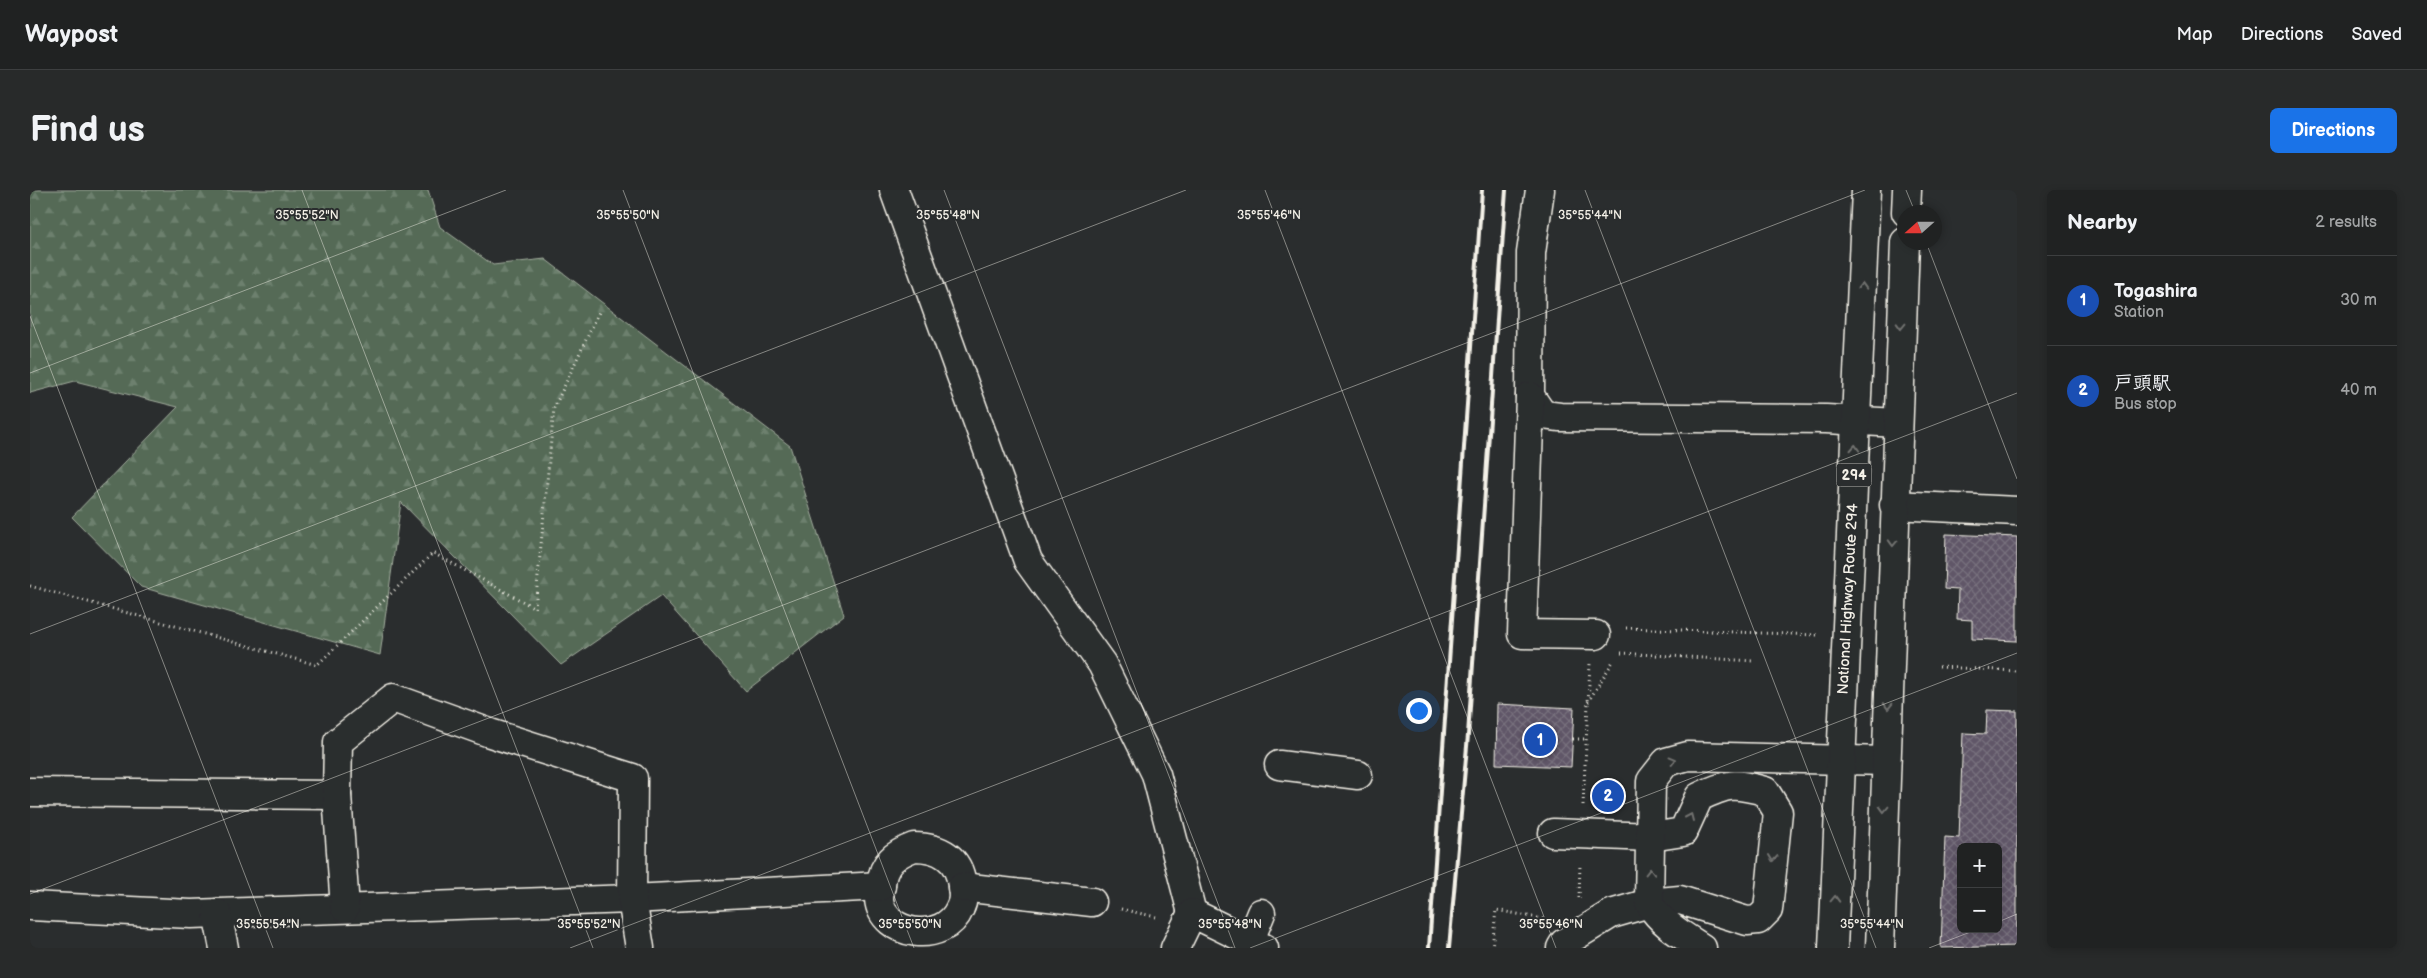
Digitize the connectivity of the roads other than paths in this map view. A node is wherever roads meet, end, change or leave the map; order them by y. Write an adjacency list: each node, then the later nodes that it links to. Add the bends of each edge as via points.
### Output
1 (894, 190): 30 (main road, via 1028,561 1102,664 1156,774)
2 (1540, 190): 7 (main road, via 1531,253)
3 (1866, 190): 8 (main road, National Highway Route 294 / 294, one-way to 3)
4 (1907, 190): 5 (main road)
5 (1906, 205)
6 (1905, 250): 9 (main road, one-way to 9)
7 (1530, 396): 8 (main road, via 1543,415 1560,417); 12 (main road, via 1522,634)
8 (1857, 420): 9 (main road); 13 (main road, National Highway Route 294 / 294, one-way to 8)
9 (1898, 423): 10 (main road)
10 (1894, 505): 11 (main road); 14 (main road, one-way to 14)
11 (2017, 511)
12 (1596, 635)
13 (1840, 759): 14 (main road); 20 (main road, one-way to 13, via 1650,781 1666,762 1688,756); 36 (main road, National Highway Route 294 / 294, one-way to 13)
14 (1886, 761): 37 (main road, one-way to 37)
15 (1279, 765): 16 (main road)
16 (1358, 775)
17 (30, 792): 18 (main road)
18 (337, 795): 23 (main road, via 338,742 393,698 632,778); 27 (main road)
19 (1553, 833): 20 (main road)
20 (1651, 837): 25 (main road, one-way to 20); 25 (main road, one-way to 25, via 1683,832 1699,797 1737,784 1765,791 1778,812 1768,910 1758,920 1747,921 1680,900)
21 (881, 886): 22 (main road, via 882,872 890,860 914,847 929,847 953,861 961,873); 22 (main road, via 879,900 885,913 901,927 921,933 935,931 957,914 963,901); 23 (main road)
22 (962, 887): 24 (main road)
23 (632, 899): 27 (main road); 33 (main road)
24 (1092, 902)
25 (1649, 903): 34 (main road, via 1611,914); 35 (main road, via 1670,928)
26 (30, 906): 28 (main road)
27 (345, 908): 28 (main road)
28 (217, 913): 32 (main road)
29 (1261, 913): 31 (main road)
30 (1184, 930): 31 (main road)
31 (1257, 944)
32 (224, 948)
33 (640, 948)
34 (1561, 948)
35 (1702, 948)
36 (1833, 948)
37 (1880, 948)

